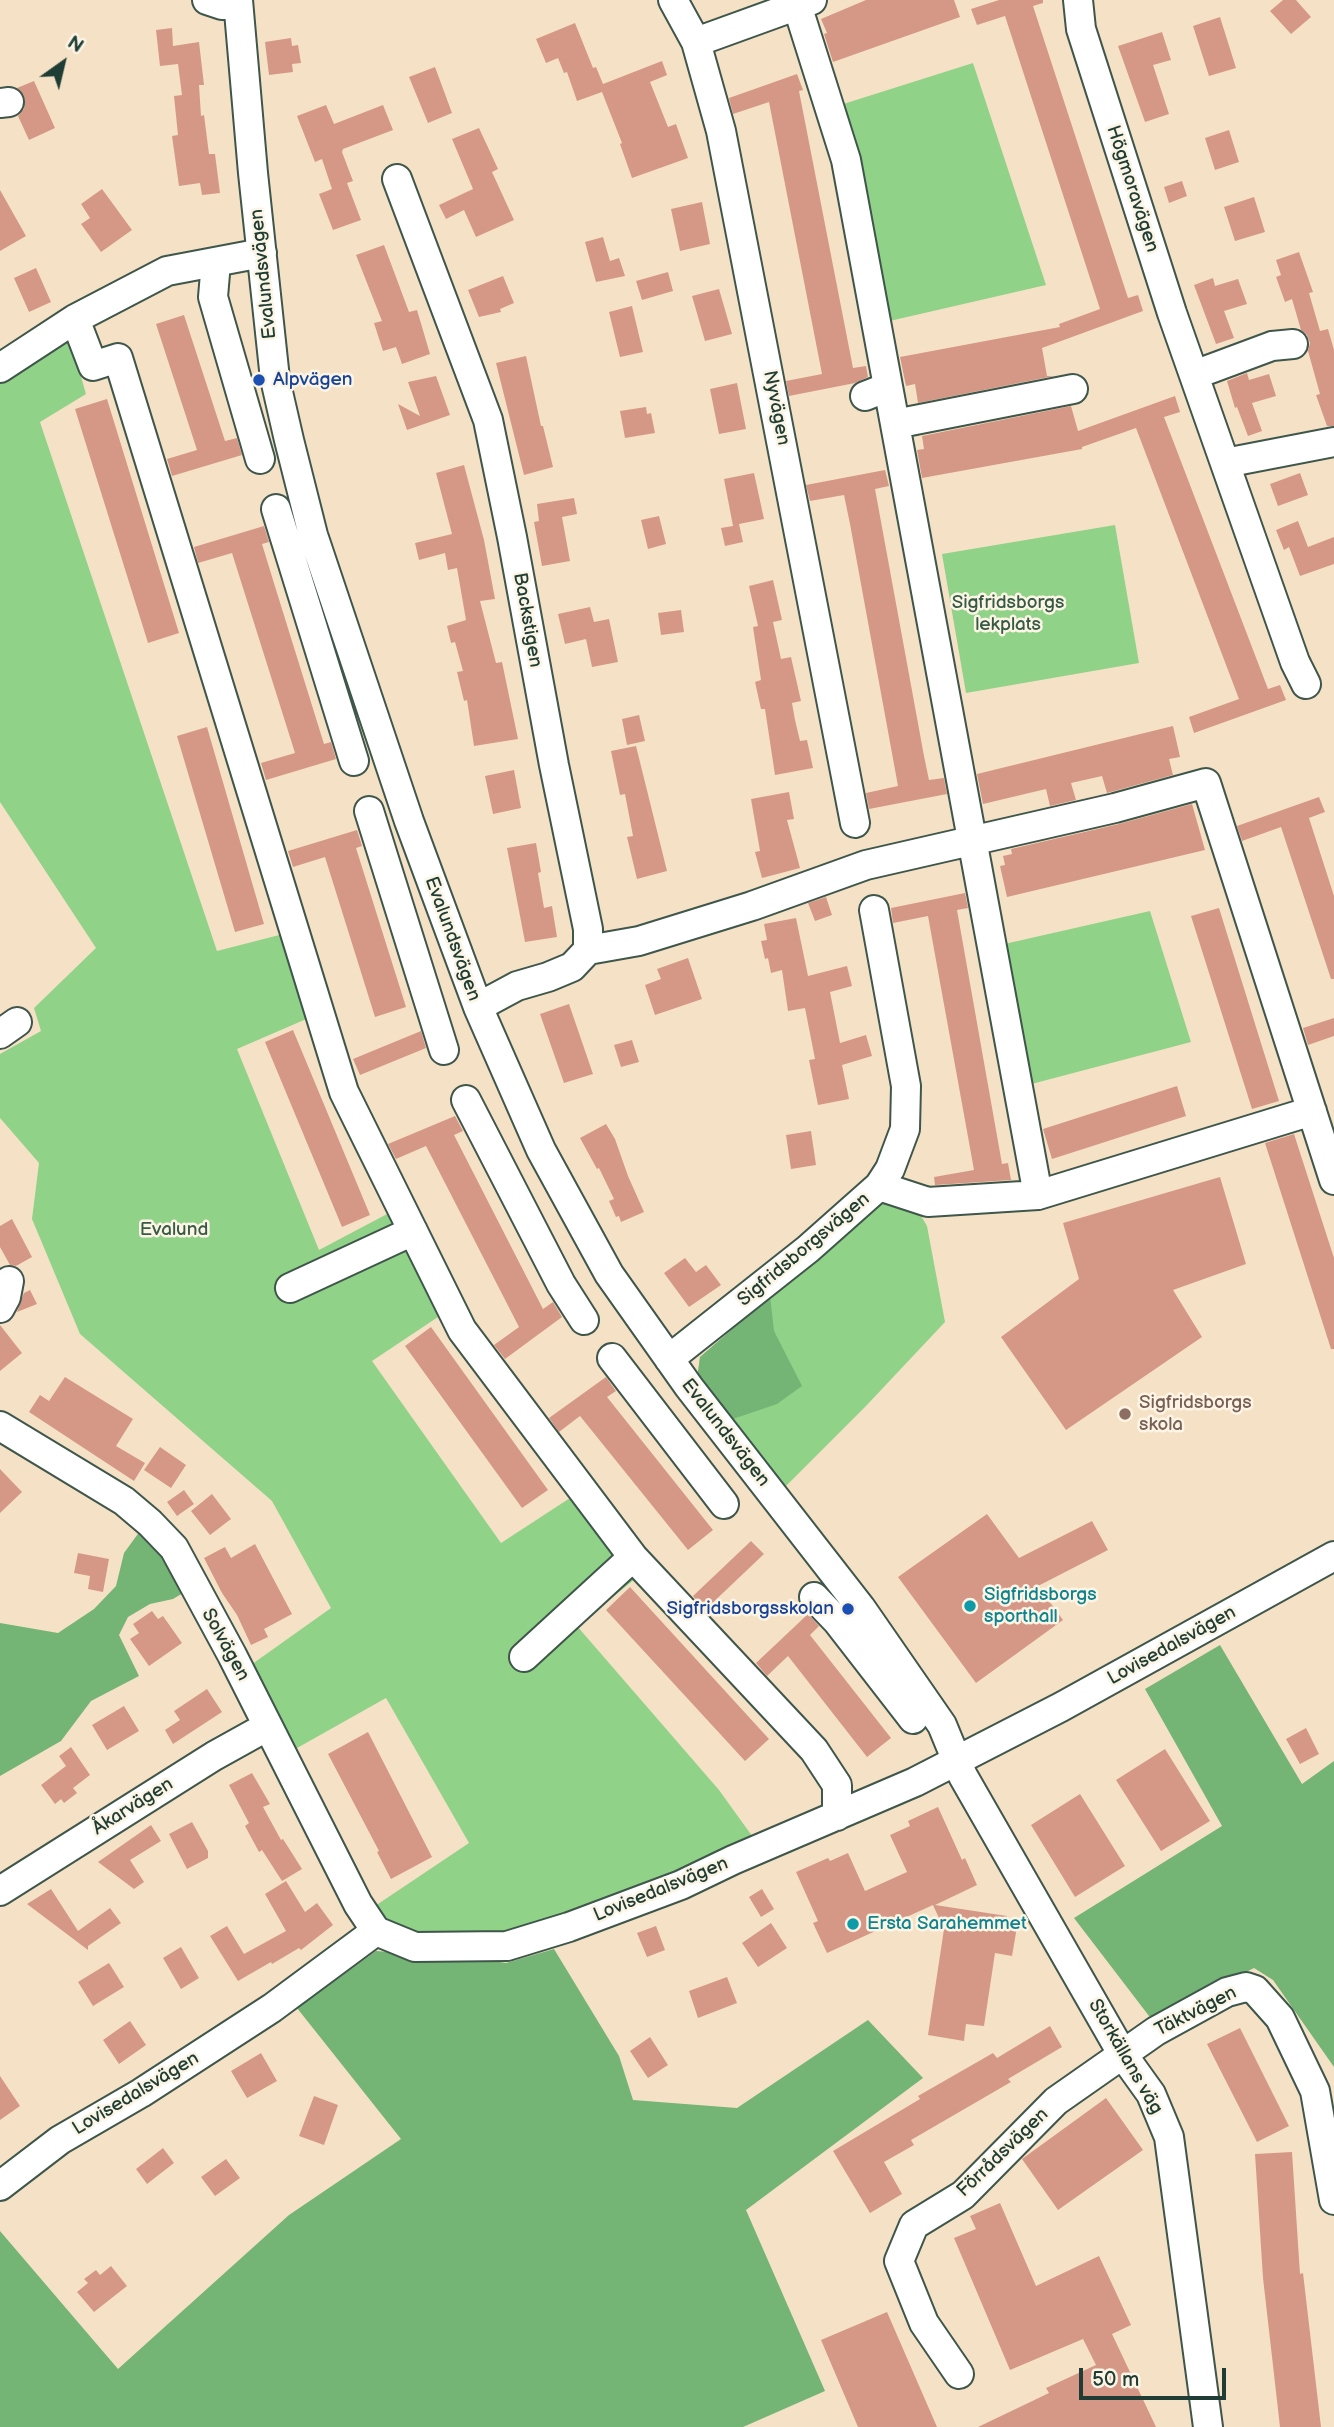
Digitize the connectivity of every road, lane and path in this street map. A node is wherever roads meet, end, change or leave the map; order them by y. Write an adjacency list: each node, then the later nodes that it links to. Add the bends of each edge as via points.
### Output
1 (207, 0): 4 (street, via 222,5)
2 (673, 0): 6 (street, Nyvägen)
3 (1077, 0): 13 (street, Högmoravägen, via 1085,42)
4 (238, 2): 8 (street, Evalundsvägen)
5 (805, 3): 6 (street); 15 (street, via 846,160 876,392)
6 (696, 43): 23 (street, Nyvägen, via 721,131)
7 (397, 179): 26 (street, Backstigen, via 488,420 588,929)
8 (262, 253): 9 (street); 27 (street, Evalundsvägen, via 275,379 313,536 409,821)
9 (216, 262): 10 (street, via 166,271); 17 (street, via 213,297)
10 (75, 319): 12 (street); 34 (street, via 93,366 118,358 344,1093)
11 (1293, 344): 13 (street, via 1272,346)
12 (1, 365)
13 (1194, 375): 18 (street, Högmoravägen)
14 (1073, 389): 15 (street)
15 (895, 424): 24 (street, via 889,458 955,803)
16 (1334, 442): 18 (street)
17 (260, 459)
18 (1225, 463): 20 (street, Högmoravägen, via 1295,662)
19 (276, 509): 21 (street)
20 (1307, 684)
21 (354, 761)
22 (369, 811): 28 (street)
23 (855, 823)
24 (971, 841): 26 (street, via 866,865 639,941); 30 (street, via 1206,783); 33 (street, via 970,883)
25 (874, 910): 32 (street, Sigfridsborgsvägen, via 906,1086 905,1129)
26 (588, 950): 27 (street, via 572,967 517,986)
27 (478, 1007): 40 (street, Evalundsvägen, via 547,1162 608,1274)
28 (444, 1050)
29 (466, 1100): 38 (street)
30 (1312, 1111): 31 (street); 33 (street)
31 (1334, 1180)
32 (879, 1186): 33 (street, via 929,1202); 40 (street, Sigfridsborgsvägen)
33 (1038, 1195)
34 (413, 1231): 36 (street); 44 (street, via 462,1330)
35 (9, 1281): 37 (street)
36 (290, 1288)
37 (0, 1308)
38 (584, 1320)
39 (612, 1358): 42 (street)
40 (669, 1359): 49 (street, Evalundsvägen, via 861,1608 942,1725)
41 (0, 1426): 48 (street, Solvägen, via 124,1502 174,1548)
42 (723, 1504)
43 (1334, 1556): 49 (street, Lovisedalsvägen, via 1061,1707)
44 (633, 1558): 46 (street); 50 (street, via 814,1750 836,1785)
45 (814, 1597): 47 (street)
46 (524, 1657)
47 (913, 1719)
48 (268, 1726): 51 (street, Åkarvägen); 52 (street, Solvägen)
49 (957, 1759): 50 (street, Lovisedalsvägen); 53 (street, Storkällans väg)
50 (837, 1816): 52 (street, Lovisedalsvägen, via 681,1885 507,1946 415,1947)
51 (0, 1891)
52 (376, 1931): 54 (street, Lovisedalsvägen, via 272,2008 60,2140)
53 (1123, 2055): 55 (street, Täktvägen, via 1227,1992 1246,1987 1255,1990 1280,2018 1315,2091); 56 (street, Förrådsvägen, via 1056,2101 963,2195 914,2225 899,2261 924,2323); 57 (street, Storkällans väg, via 1151,2094 1169,2137)
54 (0, 2186)
55 (1334, 2200)
56 (959, 2374)
57 (1208, 2427)

